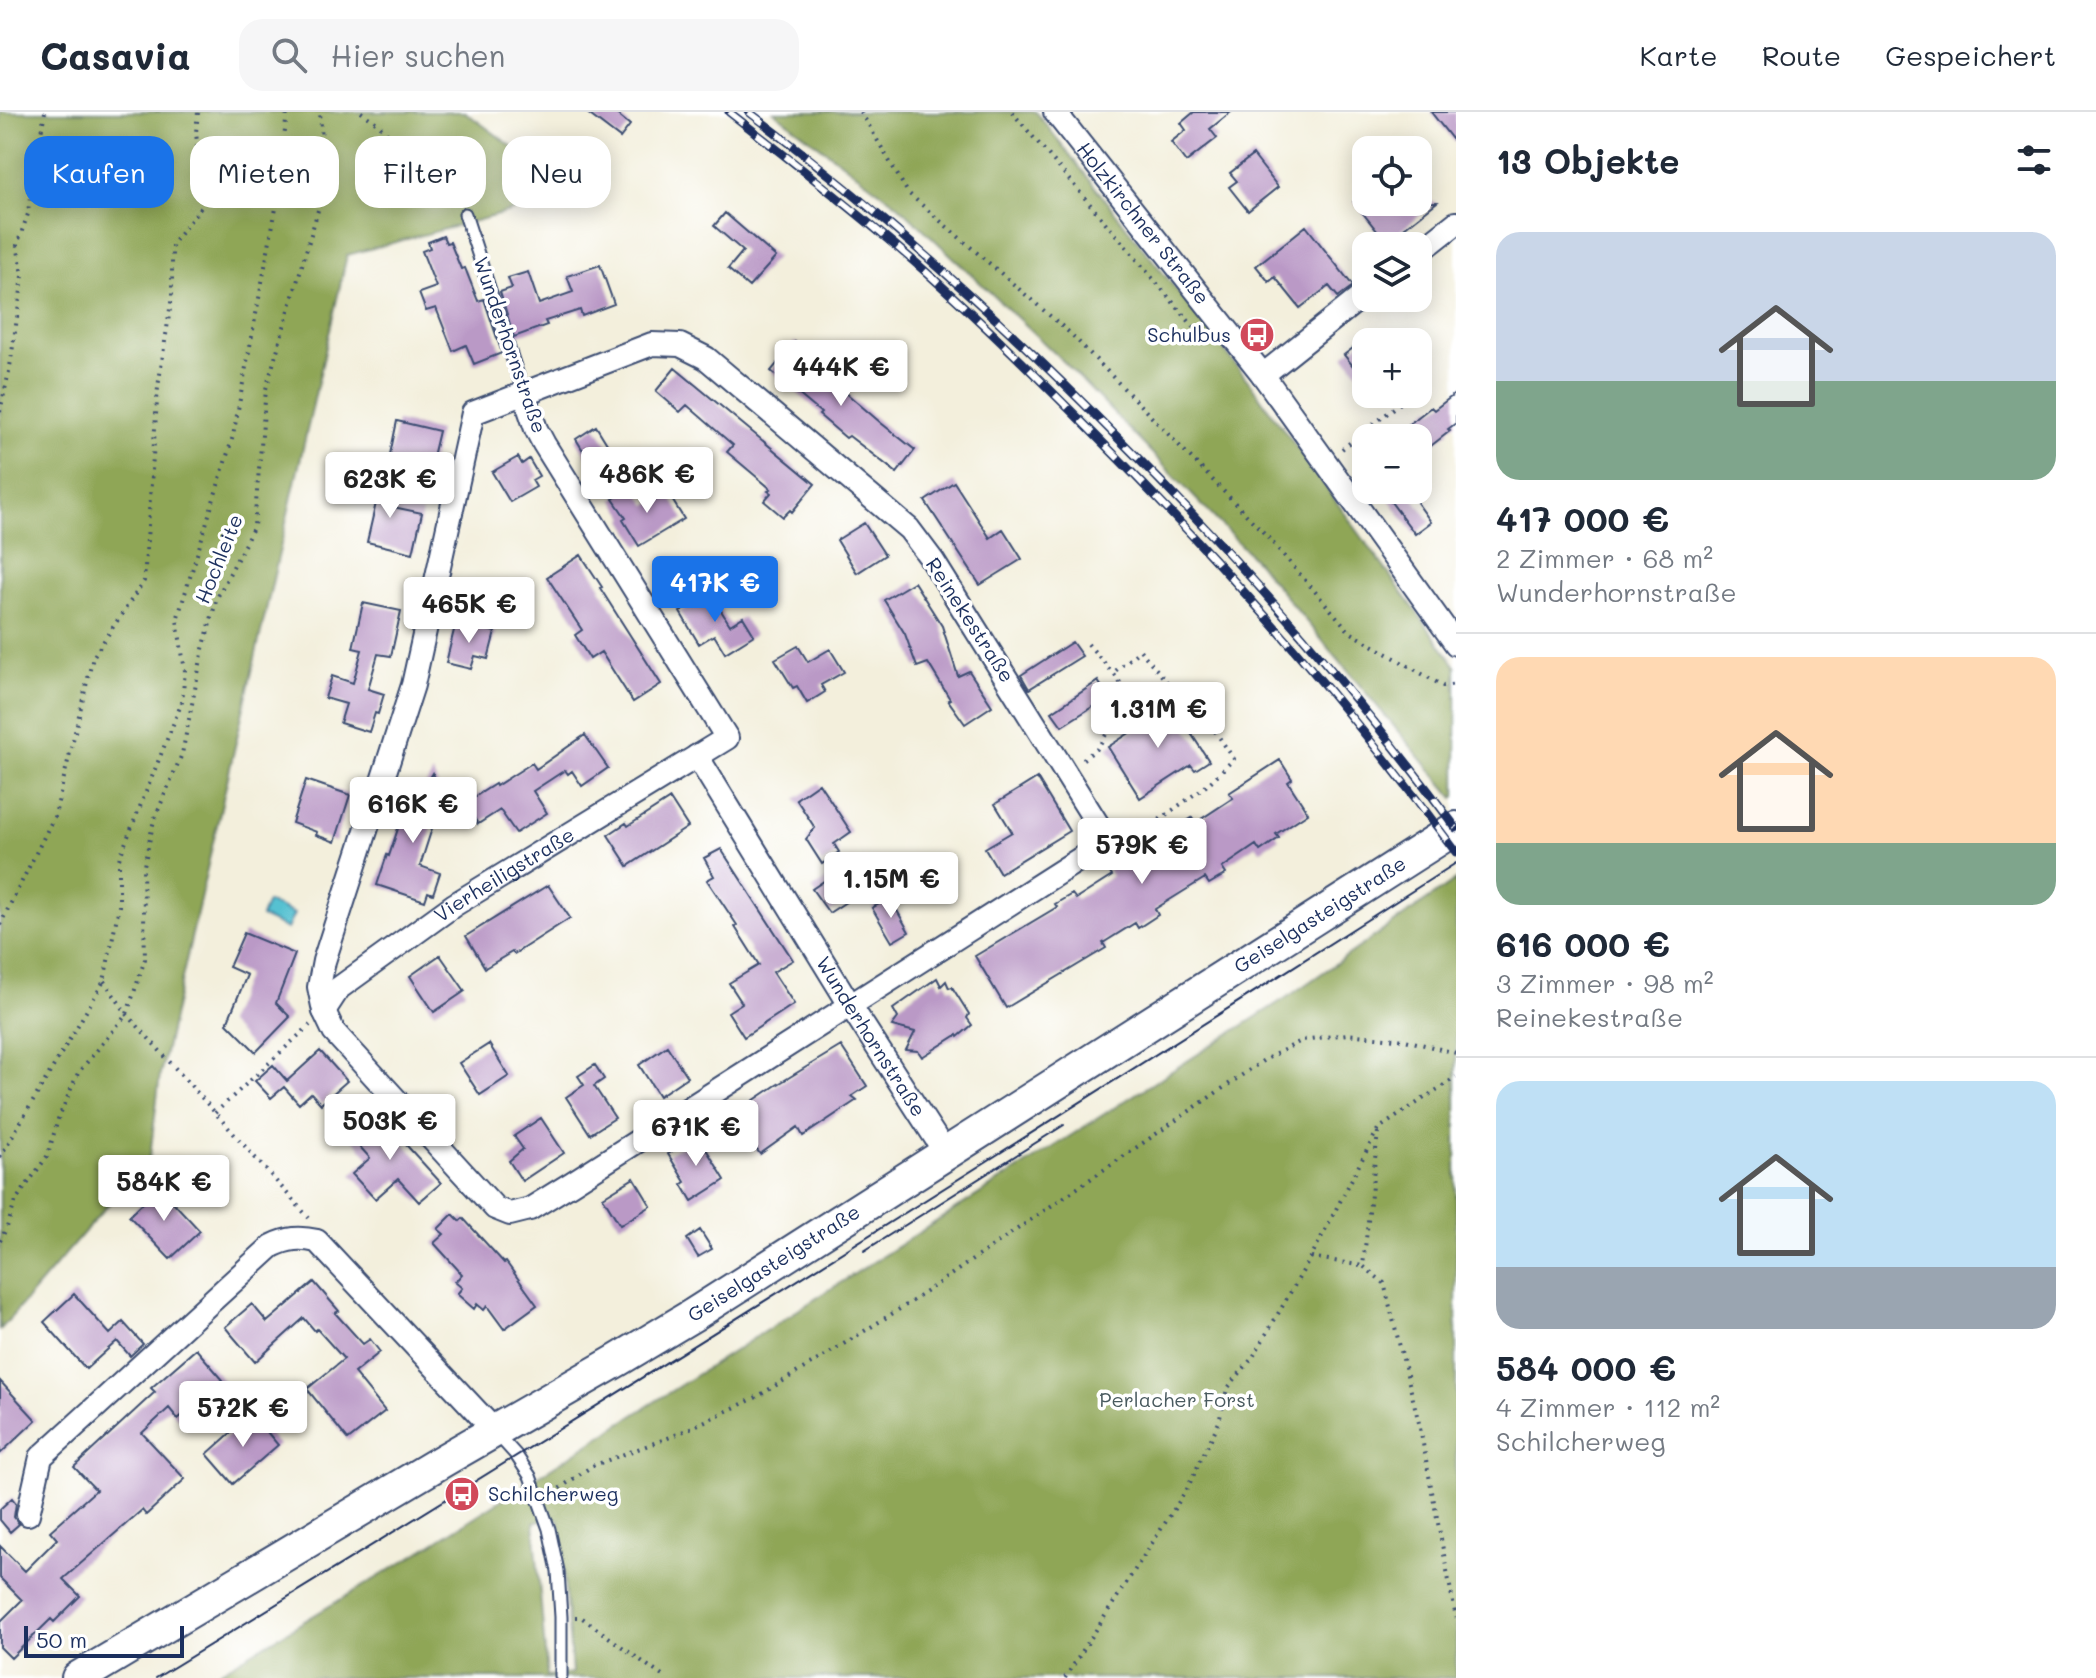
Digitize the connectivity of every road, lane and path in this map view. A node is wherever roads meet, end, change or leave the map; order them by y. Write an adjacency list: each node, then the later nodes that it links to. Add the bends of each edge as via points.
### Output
1 (45, 112): 17 (path, via 28,214 17,245 23,276)
2 (198, 112): 27 (path, via 203,205 172,244 172,296 158,387 144,581 93,657 55,815)
3 (287, 112): 28 (path, Hochleite, via 277,203 233,436 177,620 185,671 182,702 119,859 119,906)
4 (320, 112): 31 (path, Hochleite, via 325,186 266,389 254,526 217,598 182,754 154,820 143,870 145,959)
5 (361, 112): 9 (path)
6 (861, 112): 22 (path, via 908,193 1071,334 1266,535 1350,632 1443,686)
7 (1012, 112): 13 (path)
8 (1055, 112): 14 (street, Holzkirchner Straße)
9 (465, 214): 15 (lane, Wunderhornstraße)
10 (1456, 223): 11 (street)
11 (1432, 242)
12 (1352, 304): 14 (street)
13 (1203, 337)
14 (1263, 375): 20 (street, Holzkirchner Straße)
15 (524, 394): 23 (street, Wunderhornstraße, via 544,444 727,738); 26 (street, Reinekestraße, via 652,344 680,345 706,358 909,529); 30 (street, Reinekestraße, via 473,413 413,685 324,961 319,987)
16 (1394, 408): 18 (path)
17 (0, 412)
18 (1340, 451)
19 (1088, 644): 21 (path)
20 (1456, 644)
21 (1113, 673): 24 (path, via 1130,696 1097,749); 26 (path, via 1140,650 1167,682 1191,696 1234,759 1128,842)
22 (1456, 684)
23 (697, 756): 29 (street, Wunderhornstraße); 30 (street, Vierheiligstraße, via 454,905 339,988)
24 (1085, 758)
25 (1456, 828): 36 (main road, Geiselgasteigstraße)
26 (1108, 841): 29 (street, Reinekestraße)
27 (0, 925)
28 (104, 981): 31 (path); 37 (path, Hochleite)
29 (850, 1005): 30 (street, Reinekestraße, via 530,1209 510,1214 495,1208 334,1032); 36 (street, Wunderhornstraße)
30 (324, 1011): 34 (path)
31 (127, 1014): 34 (path); 38 (path, Hochleite, via 78,1073 48,1155 16,1200)
32 (1456, 1053): 43 (path, via 1405,1040 1347,1034 1303,1040 1264,1060 925,1294 808,1366 755,1398 673,1436 592,1466)
33 (1456, 1077): 35 (path)
34 (215, 1113): 39 (path, via 310,1219)
35 (1378, 1129): 40 (path); 41 (path)
36 (946, 1154): 42 (main road, Geiselgasteigstraße, via 693,1315)
37 (0, 1157)
38 (0, 1241)
39 (317, 1241): 42 (street); 44 (street, via 303,1237 272,1246 41,1457)
40 (1311, 1257): 41 (path); 50 (path, via 1253,1357 1227,1389 1219,1422 1187,1489)
41 (1363, 1266): 46 (path, via 1384,1283 1419,1423)
42 (495, 1431): 43 (lane, via 530,1476); 48 (main road, Geiselgasteigstraße)
43 (540, 1502): 45 (lane, via 558,1571)
44 (28, 1514)
45 (561, 1617): 47 (lane); 49 (path, via 581,1617)
46 (1456, 1618)
47 (561, 1676)
48 (78, 1678)
49 (665, 1678)
50 (1065, 1678)

